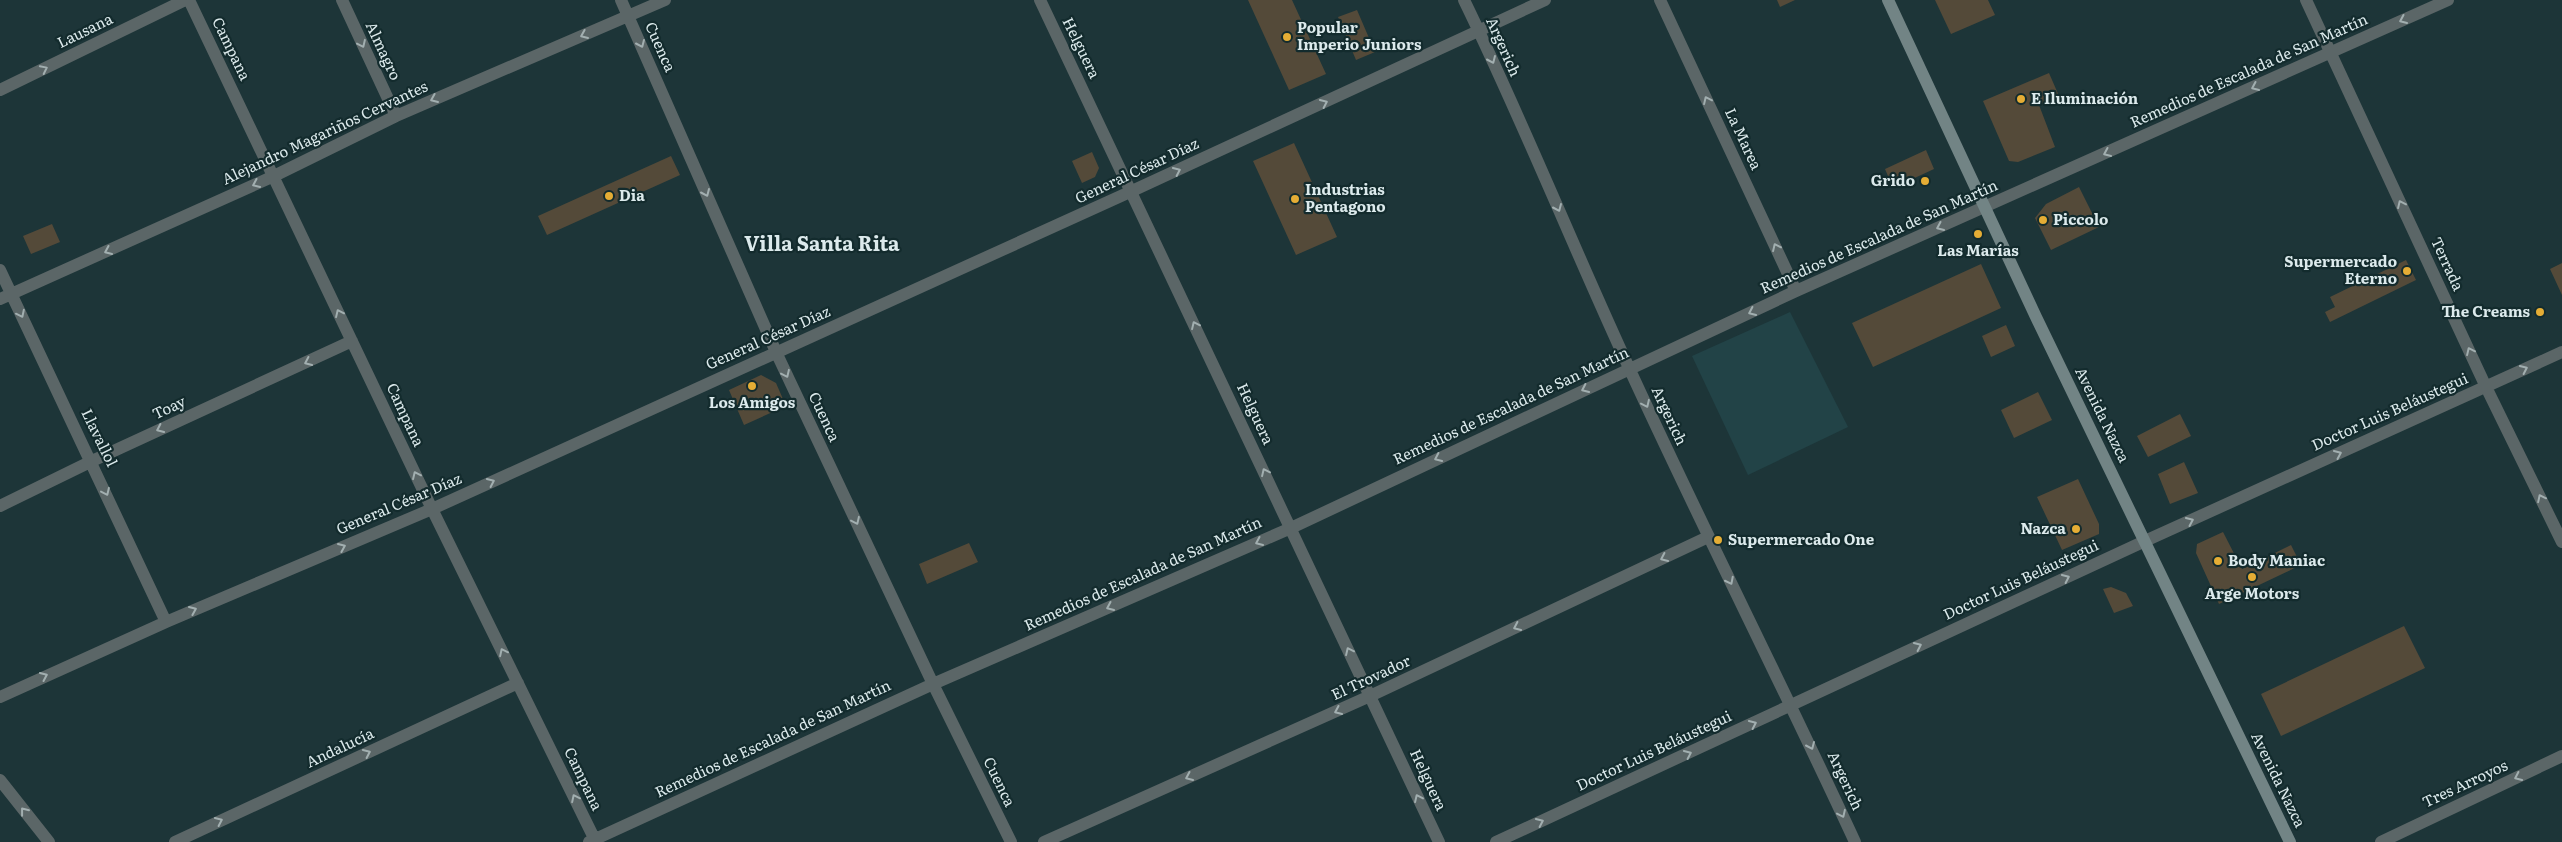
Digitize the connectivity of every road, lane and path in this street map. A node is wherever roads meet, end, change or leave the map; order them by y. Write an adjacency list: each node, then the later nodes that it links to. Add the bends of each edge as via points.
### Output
1 (185, 0): 16 (street, Lausana, one-way to 1)
2 (189, 0): 18 (street, Campana)
3 (342, 0): 17 (street, Almagro, one-way to 17)
4 (621, 0): 13 (street, Cuenca)
5 (665, 0): 13 (street, Alejandro Magariños Cervantes)
6 (1040, 0): 19 (street, Helguera)
7 (1464, 0): 14 (street, Argerich)
8 (1545, 0): 14 (street, General César Díaz)
9 (1660, 0): 22 (street, La Marea, one-way to 9)
10 (1888, 0): 20 (main road, Avenida Nazca)
11 (2306, 0): 15 (street, Terrada)
12 (2448, 0): 15 (street, Remedios de Escalada de San Martín, one-way to 15)
13 (628, 16): 17 (street, Alejandro Magariños Cervantes, one-way to 17); 25 (street, Cuenca, one-way to 25)
14 (1479, 31): 19 (street, General César Díaz, one-way to 14); 27 (street, Argerich, one-way to 27)
15 (2330, 53): 20 (street, Remedios de Escalada de San Martín, one-way to 20); 28 (street, Terrada, one-way to 15)
16 (0, 90)
17 (396, 116): 18 (street, Alejandro Magariños Cervantes)
18 (274, 176): 23 (street, Alejandro Magariños Cervantes, one-way to 23); 24 (street, Campana, one-way to 18)
19 (1132, 191): 25 (street, General César Díaz); 32 (street, Helguera, one-way to 19)
20 (1984, 207): 22 (street, Remedios de Escalada de San Martín, one-way to 22); 34 (main road, Avenida Nazca)
21 (0, 270): 23 (street, Llavallol)
22 (1796, 291): 27 (street, Remedios de Escalada de San Martín, one-way to 27)
23 (6, 297): 29 (street, Llavallol, one-way to 29)
24 (352, 341): 29 (street, Toay, one-way to 29); 31 (street, Campana, one-way to 24)
25 (776, 352): 31 (street, General César Díaz, one-way to 25); 38 (street, Cuenca, one-way to 38)
26 (2562, 352): 28 (street, Doctor Luis Beláustegui, one-way to 26)
27 (1629, 368): 32 (street, Remedios de Escalada de San Martín, one-way to 32); 33 (street, Argerich, one-way to 33)
28 (2486, 387): 34 (street, Doctor Luis Beláustegui, one-way to 28); 35 (street, Terrada, one-way to 28)
29 (92, 461): 30 (street, Toay); 36 (street, Llavallol, one-way to 36)
30 (0, 506)
31 (432, 509): 36 (street, General César Díaz, one-way to 31); 37 (street, Campana, one-way to 31)
32 (1291, 528): 38 (street, Remedios de Escalada de San Martín, one-way to 38); 39 (street, Helguera, one-way to 32)
33 (1708, 537): 39 (street, El Trovador, one-way to 39); 41 (street, Argerich, one-way to 41)
34 (2145, 541): 41 (street, Doctor Luis Beláustegui, one-way to 34); 52 (main road, Avenida Nazca)
35 (2562, 542)
36 (166, 622): 40 (street, General César Díaz, one-way to 36)
37 (518, 683): 44 (street, Campana, one-way to 37); 46 (street, Andalucía, one-way to 37)
38 (933, 684): 44 (street, Remedios de Escalada de San Martín); 47 (street, Cuenca)
39 (1370, 696): 48 (street, El Trovador, one-way to 48); 49 (street, Helguera, one-way to 39)
40 (0, 697)
41 (1793, 706): 50 (street, Doctor Luis Beláustegui, one-way to 41); 51 (street, Argerich, one-way to 51)
42 (2562, 756): 53 (street, Tres Arroyos, one-way to 53)
43 (0, 780): 45 (street, one-way to 43)
44 (593, 841)
45 (48, 842)
46 (175, 842)
47 (1011, 842)
48 (1044, 842)
49 (1439, 842)
50 (1496, 842)
51 (1855, 842)
52 (2290, 842)
53 (2381, 842)

